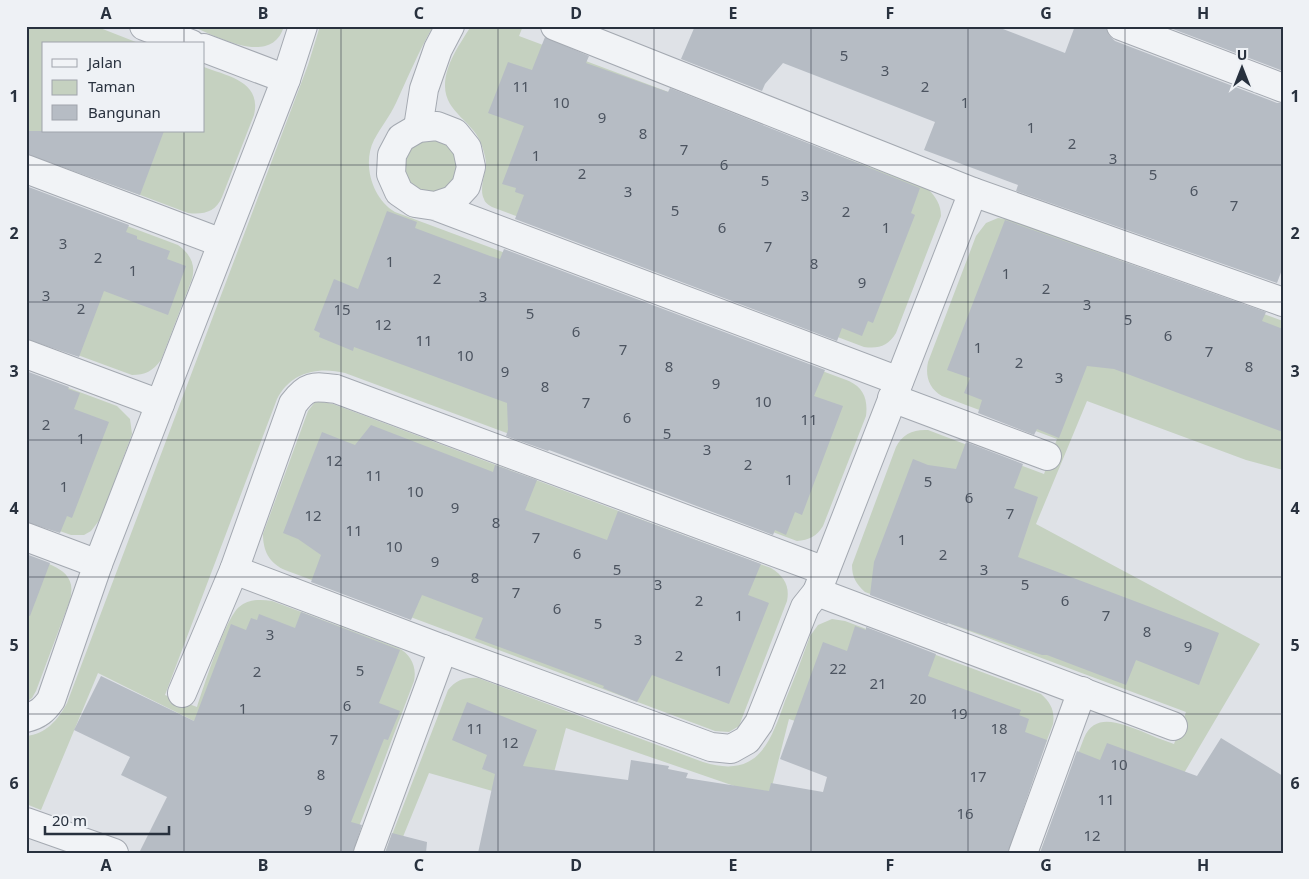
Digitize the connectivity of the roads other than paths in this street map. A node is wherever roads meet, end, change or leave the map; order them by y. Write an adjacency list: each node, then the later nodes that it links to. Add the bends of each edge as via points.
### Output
1 (144, 26): 6 (street)
2 (303, 26): 8 (street)
3 (450, 26): 10 (street, via 424,89)
4 (555, 26): 12 (street)
5 (1121, 26): 9 (street)
6 (186, 42)
7 (205, 48): 8 (street)
8 (286, 79): 14 (street)
9 (1283, 88)
10 (418, 128): 13 (street, via 401,138 392,155 391,174 399,192 415,203); 13 (street, via 437,126 455,133 467,148 471,167 466,186 453,200)
11 (26, 169): 14 (street)
12 (973, 192): 15 (street); 17 (street)
13 (435, 206): 17 (street)
14 (222, 243): 18 (street)
15 (1283, 302)
16 (26, 354): 18 (street)
17 (896, 390): 19 (street); 23 (street)
18 (160, 404): 21 (street)
19 (1047, 456)
20 (26, 537): 21 (street)
21 (98, 564): 27 (street, via 51,700 36,716)
22 (234, 570): 23 (street, via 293,404 302,393 316,386 336,390); 24 (street); 26 (street)
23 (821, 582): 24 (street, via 805,607 759,723 747,740 731,749 712,747); 25 (street)
24 (443, 649): 31 (street)
25 (1082, 691): 28 (street); 32 (street)
26 (182, 694)
27 (26, 718)
28 (1173, 726)
29 (26, 822): 30 (street)
30 (114, 853)
31 (368, 853)
32 (1024, 853)

